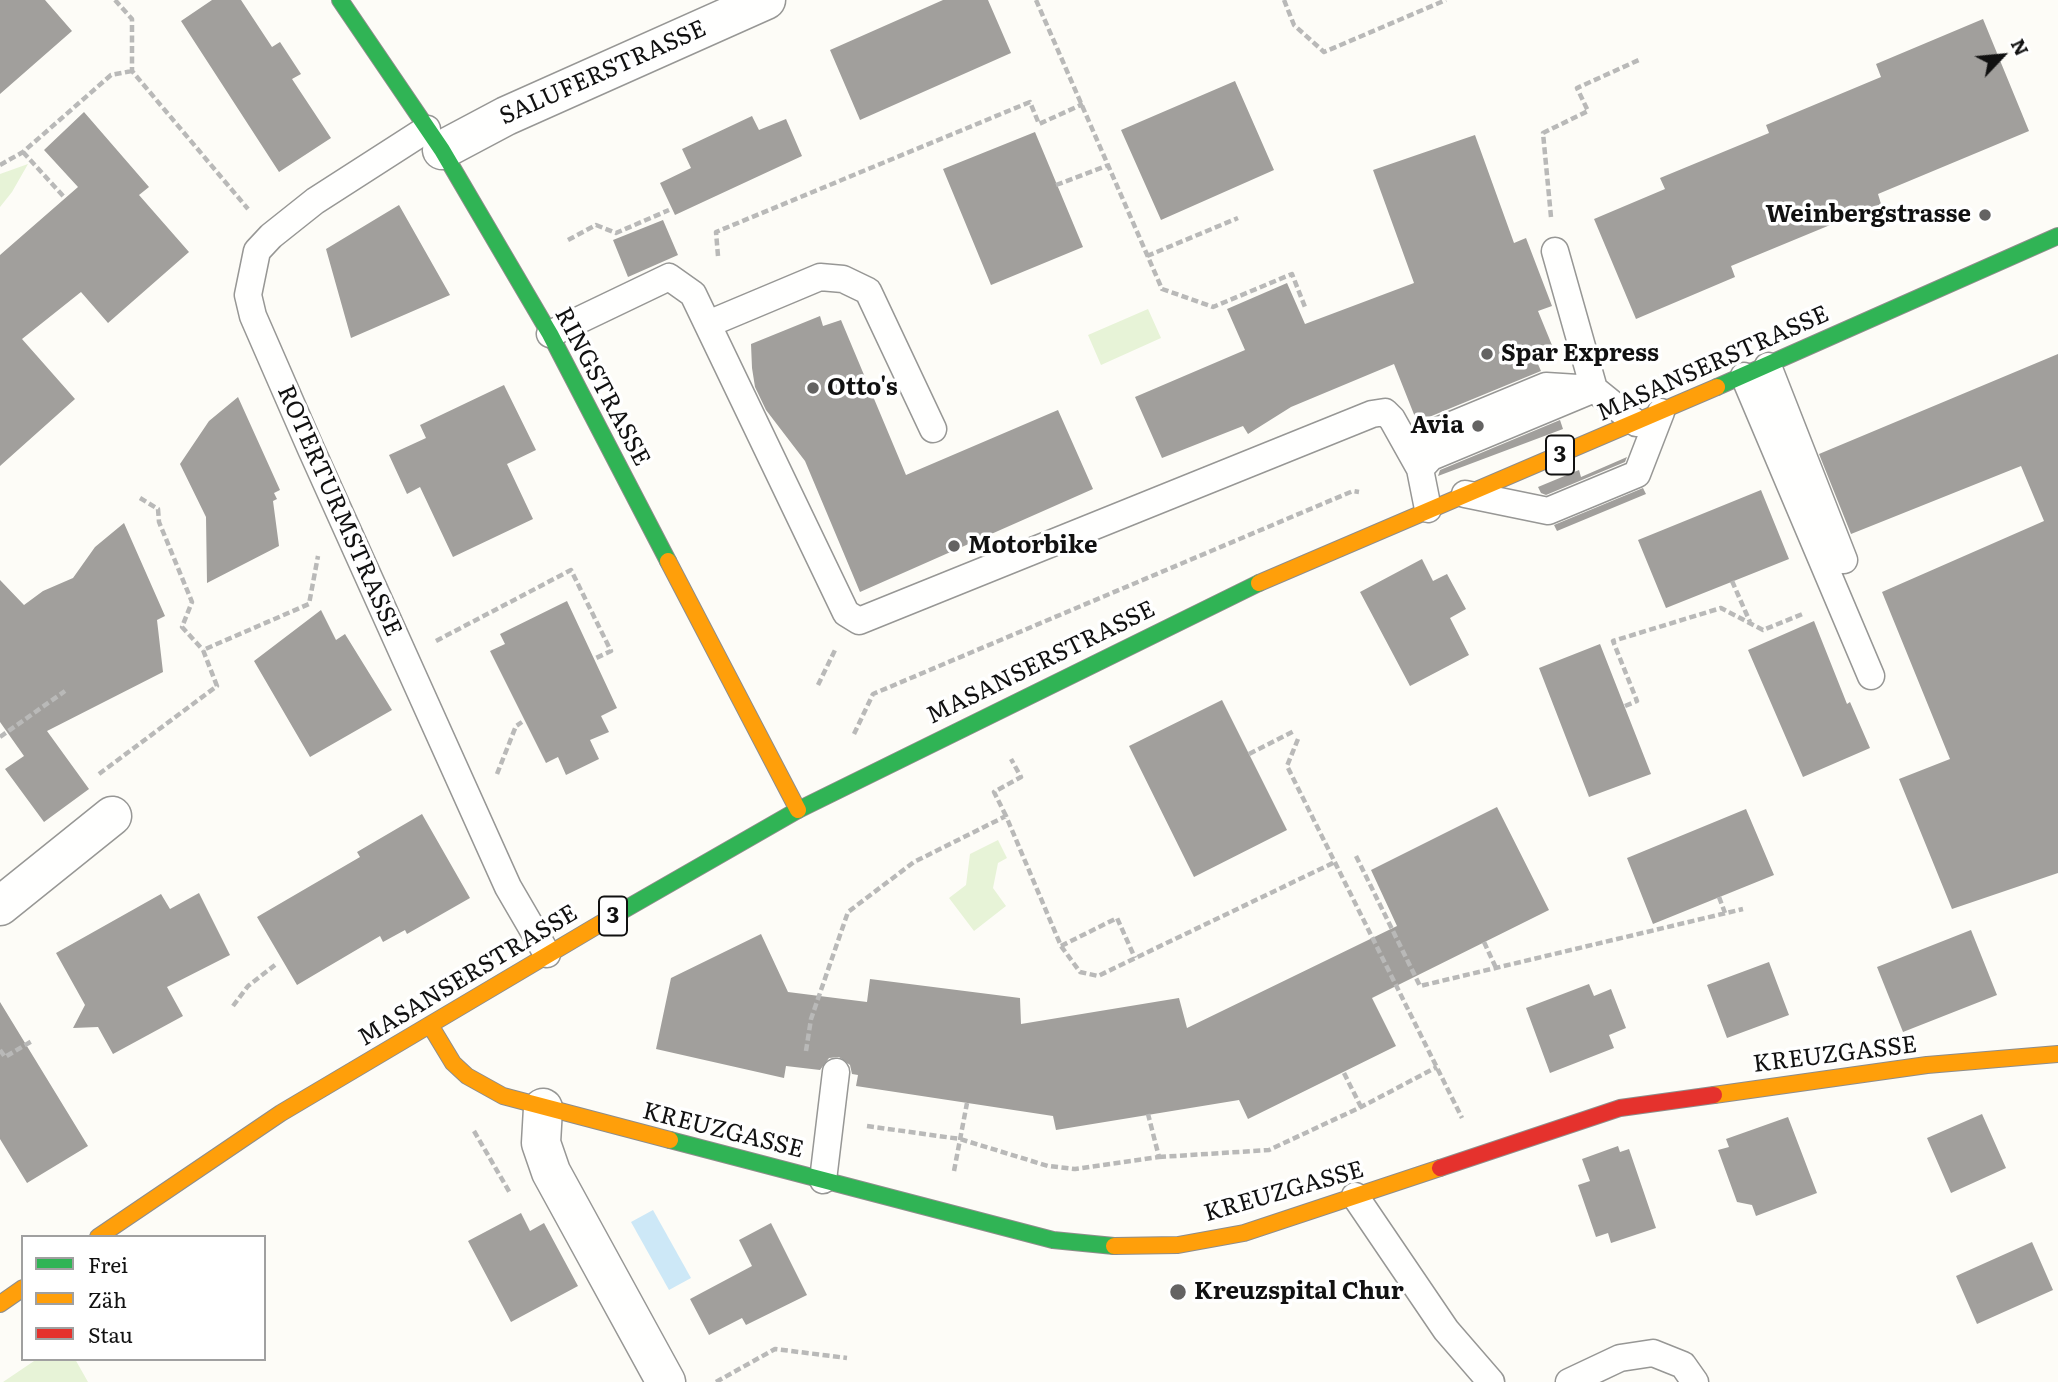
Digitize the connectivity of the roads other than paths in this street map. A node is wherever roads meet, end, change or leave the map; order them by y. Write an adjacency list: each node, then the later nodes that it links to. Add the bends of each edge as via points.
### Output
1 (340, 0): 4 (main road, RINGSTRASSE)
2 (766, 0): 3 (street, SALUFERSTRASSE)
3 (724, 8): 4 (street, SALUFERSTRASSE, via 506,116)
4 (434, 140): 8 (main road, RINGSTRASSE); 22 (lane, ROTERTURMSTRASSE, via 315,201 271,236 251,266 248,295 253,316 471,806 508,887)
5 (2058, 236): 9 (main road, MASANSERSTRASSE / 3)
6 (1555, 251): 10 (lane)
7 (708, 324): 8 (lane, via 693,294 669,277); 13 (lane, via 820,277 851,283 868,291); 14 (lane, via 846,613 859,621 1372,414 1385,412 1392,419)
8 (550, 334): 19 (main road, RINGSTRASSE)
9 (1756, 371): 11 (main road, MASANSERSTRASSE / 3); 17 (lane); 18 (lane)
10 (1594, 389): 12 (lane); 14 (lane, via 1546,386 1423,437)
11 (1661, 412): 12 (main road, MASANSERSTRASSE / 3); 15 (lane, via 1637,474 1561,506 1548,511)
12 (1636, 423): 15 (main road, MASANSERSTRASSE / 3)
13 (933, 429)
14 (1420, 469): 16 (lane)
15 (1465, 494): 16 (main road, MASANSERSTRASSE / 3)
16 (1428, 509): 19 (main road, MASANSERSTRASSE / 3, via 1223,599)
17 (1844, 560)
18 (1871, 676)
19 (798, 810): 22 (main road, MASANSERSTRASSE / 3)
20 (113, 816): 21 (street)
21 (0, 906)
22 (547, 954): 23 (main road, MASANSERSTRASSE / 3)
23 (430, 1025): 26 (main road, KREUZGASSE, via 453,1063 467,1076 503,1096); 29 (main road, MASANSERSTRASSE / 3, via 281,1113)
24 (2058, 1054): 28 (main road, KREUZGASSE, via 1927,1065 1619,1108)
25 (836, 1072): 27 (lane)
26 (543, 1108): 27 (main road, KREUZGASSE); 32 (street, via 541,1143 551,1172)
27 (823, 1180): 28 (main road, KREUZGASSE, via 1054,1240 1116,1246 1178,1245 1244,1233)
28 (1355, 1196): 33 (lane, via 1446,1330)
29 (101, 1235)
30 (21, 1289): 31 (main road)
31 (0, 1304)
32 (667, 1382)
33 (1491, 1382)
34 (1569, 1382): 35 (lane, via 1620,1358 1653,1353 1683,1365)
35 (1695, 1382)

